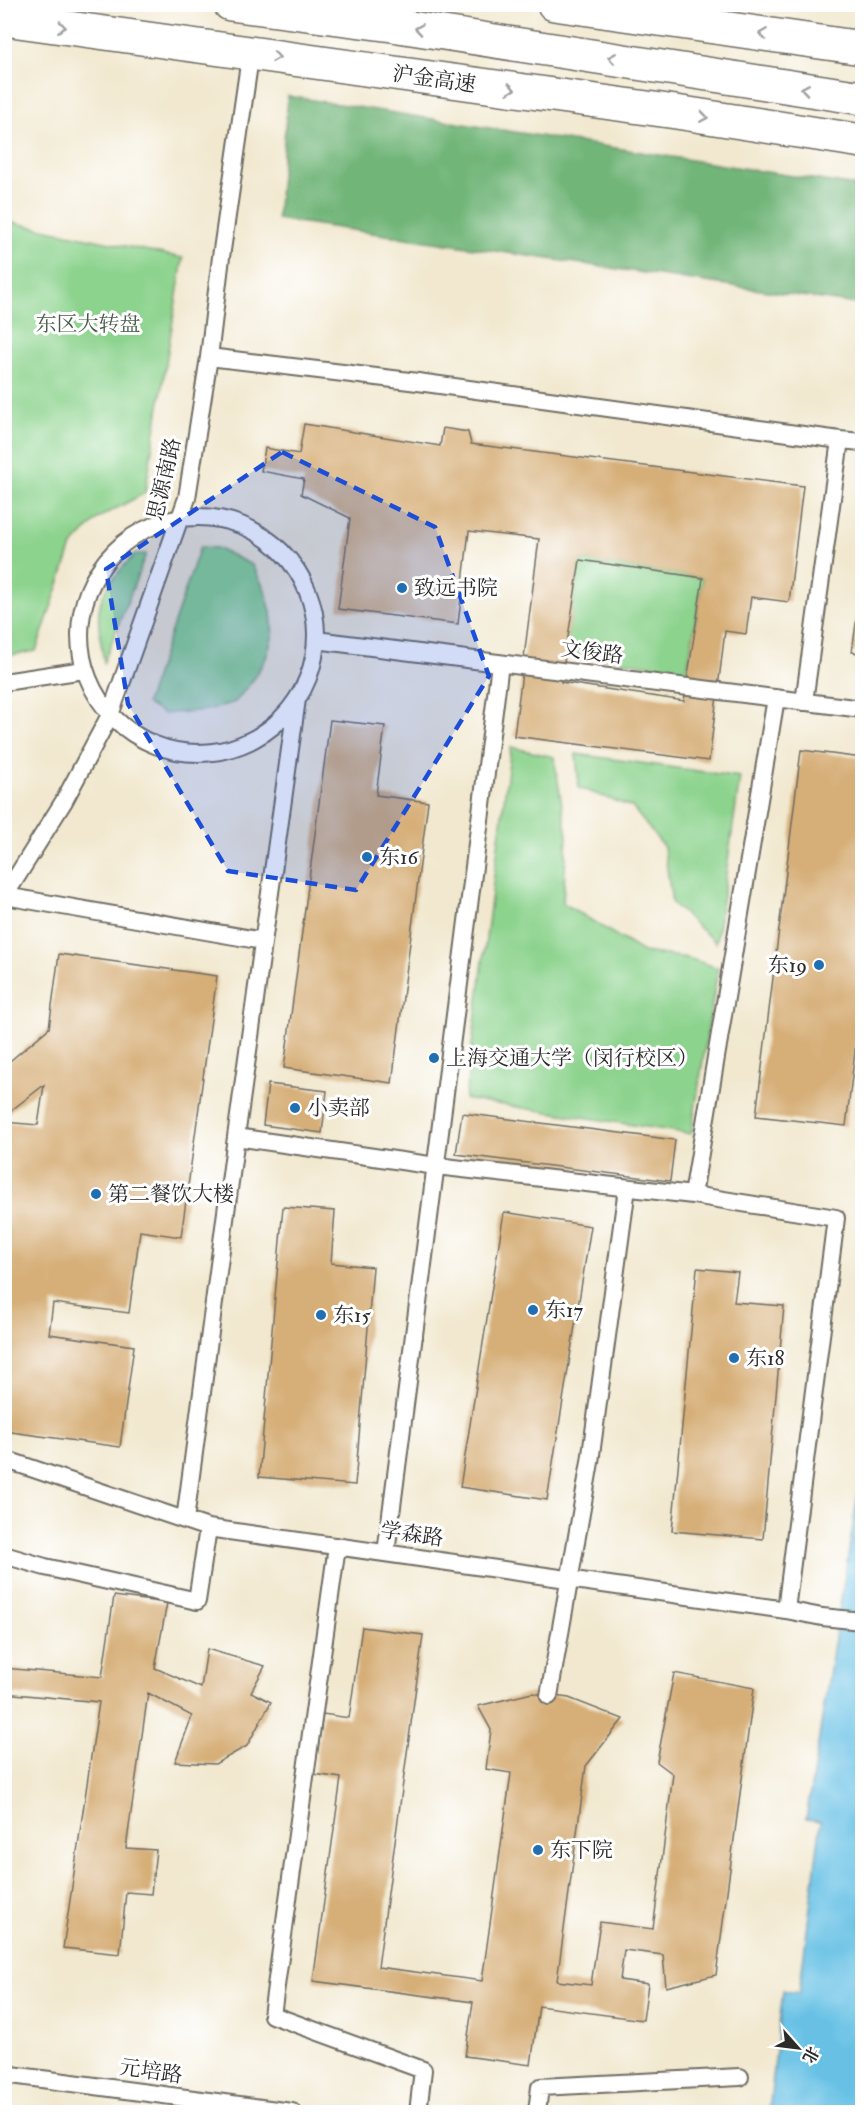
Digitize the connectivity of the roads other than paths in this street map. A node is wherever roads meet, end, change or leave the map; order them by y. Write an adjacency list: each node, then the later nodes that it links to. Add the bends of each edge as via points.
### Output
1 (230, 4): 6 (highway, one-way to 1, via 392,24)
2 (554, 4): 4 (highway, one-way to 2)
3 (4, 19): 7 (highway, 沪金高速, one-way to 7)
4 (862, 48)
5 (248, 71): 8 (lane, 思源南路)
6 (862, 98)
7 (862, 141)
8 (209, 357): 9 (lane); 11 (lane, 思源南路, via 187,498)
9 (840, 440): 10 (lane); 18 (lane)
10 (862, 442)
11 (180, 518): 12 (lane, via 215,518 237,524 277,547 299,573 312,605); 14 (lane, via 148,528 120,546 98,572 84,603 79,636); 20 (lane, 思源南路)
12 (316, 640): 13 (lane, 文俊路); 17 (lane, via 310,670)
13 (500, 664): 16 (lane, 文俊路); 24 (lane)
14 (84, 670): 15 (lane); 20 (lane)
15 (4, 682)
16 (776, 698): 18 (lane, 文俊路); 26 (lane)
17 (297, 699): 20 (lane, via 266,731 243,745 208,754 172,751 138,738); 22 (lane)
18 (804, 702): 19 (lane, 文俊路)
19 (862, 709)
20 (110, 716): 21 (lane, 思源南路)
21 (5, 897): 22 (lane)
22 (263, 941): 23 (lane)
23 (236, 1137): 24 (lane); 28 (lane)
24 (436, 1166): 25 (lane); 31 (lane)
25 (627, 1188): 26 (lane); 33 (lane, via 590,1462)
26 (693, 1196): 34 (lane, via 836,1218)
27 (4, 1459): 28 (lane, 学森路)
28 (185, 1520): 29 (lane, 学森路)
29 (208, 1528): 30 (lane, 学森路); 32 (lane, via 197,1601)
30 (337, 1546): 31 (lane, 学森路); 41 (lane, via 272,2015 423,2070)
31 (386, 1553): 33 (lane, 学森路)
32 (4, 1555)
33 (569, 1579): 34 (lane, 学森路); 36 (lane)
34 (786, 1610): 35 (lane, 学森路)
35 (862, 1621)
36 (549, 1695)
37 (4, 2074): 39 (lane, 元培路)
38 (740, 2077): 42 (lane, via 540,2087)
39 (216, 2107): 40 (lane, 元培路)
40 (292, 2112)
41 (418, 2112)
42 (537, 2112)

